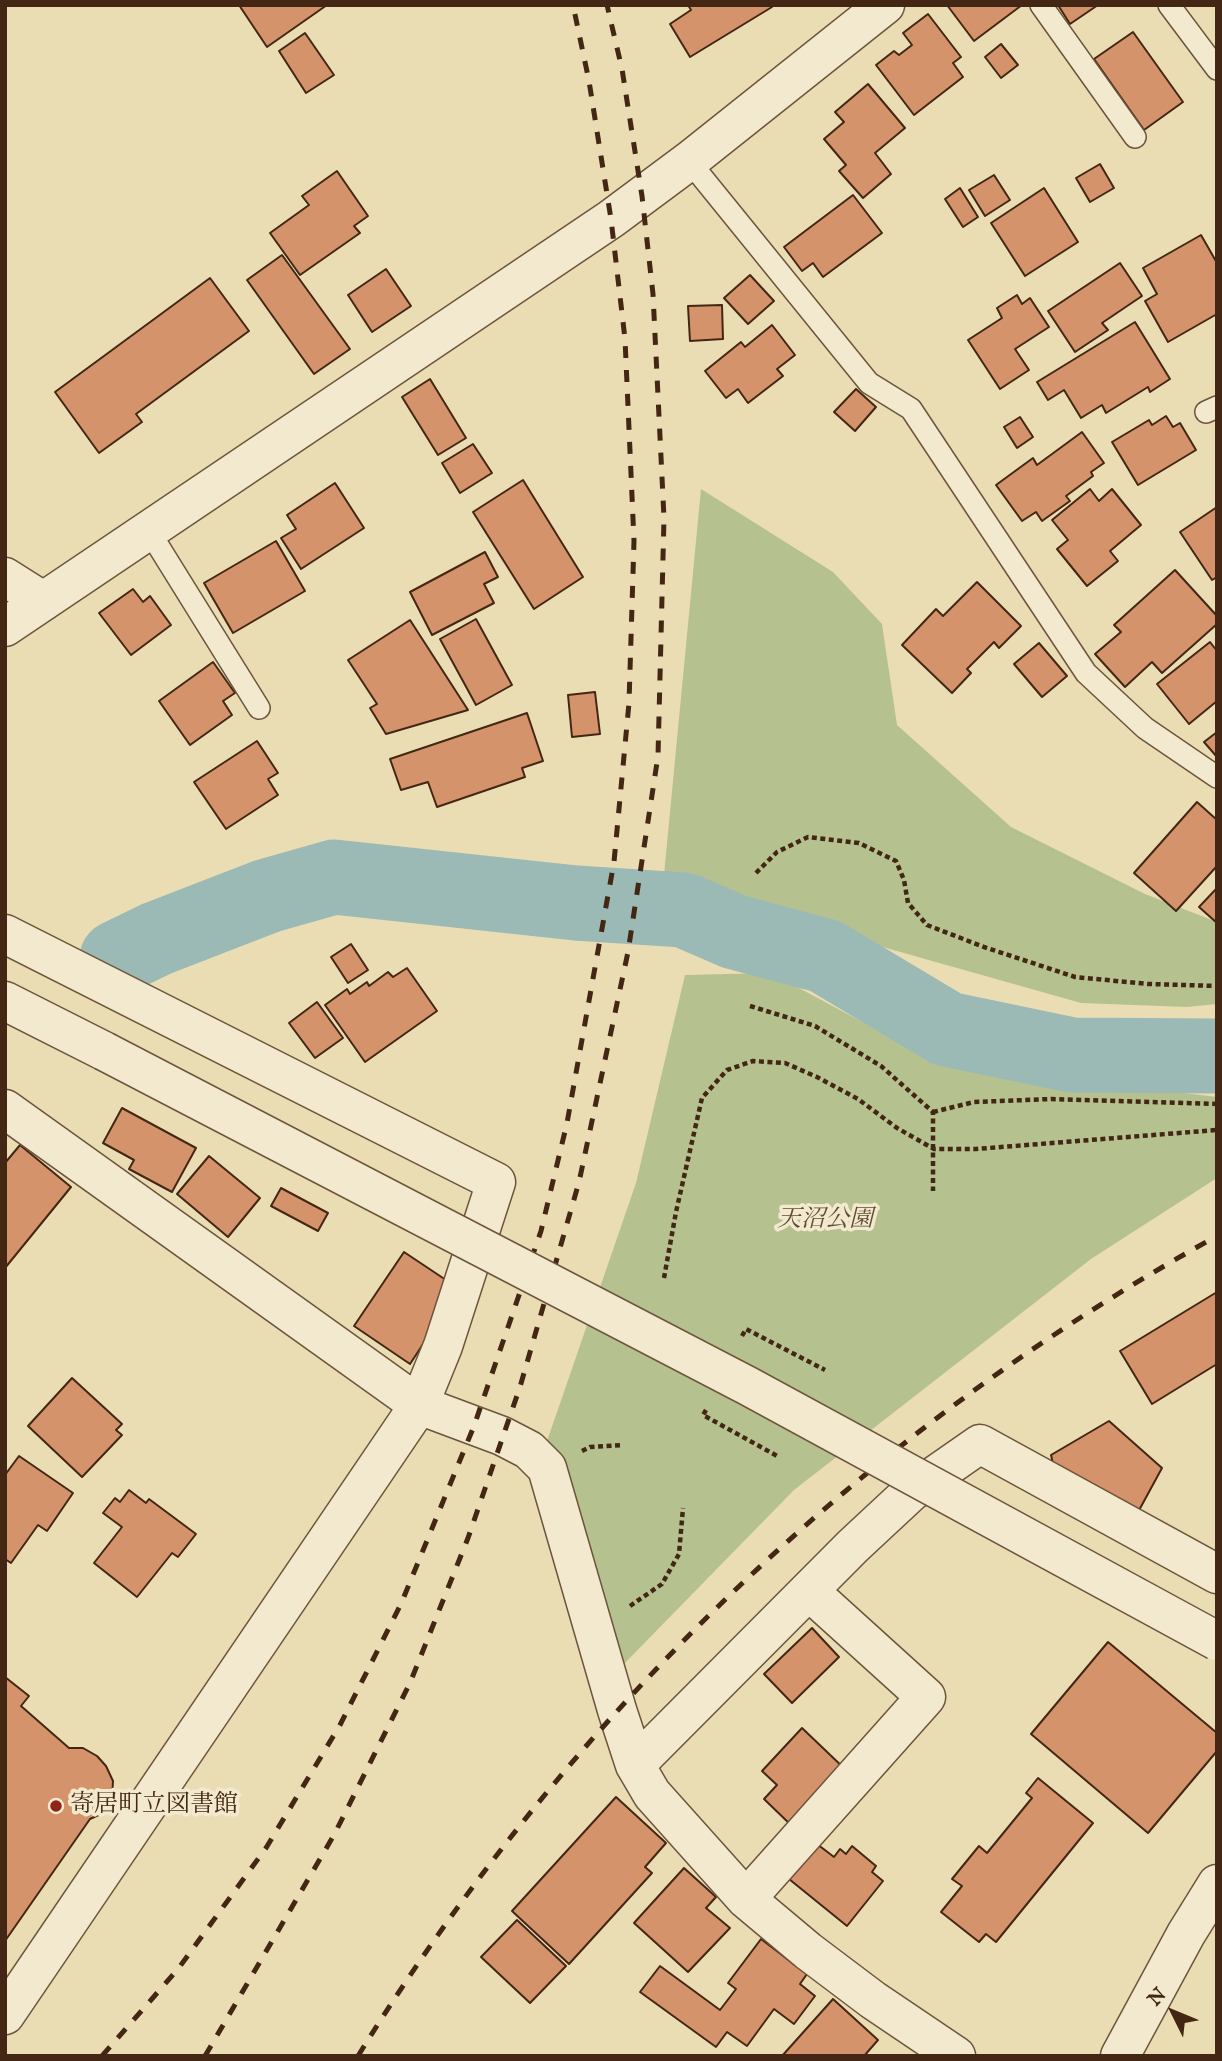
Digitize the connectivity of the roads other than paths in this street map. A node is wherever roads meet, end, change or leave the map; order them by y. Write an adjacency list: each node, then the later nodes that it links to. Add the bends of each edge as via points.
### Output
1 (885, 5): 6 (street)
2 (1041, 5): 5 (lane)
3 (1169, 5): 4 (lane)
4 (1217, 69)
5 (1135, 136)
6 (689, 161): 7 (street, via 611,219); 12 (lane, via 869,383 911,409 1086,673 1145,728)
7 (149, 531): 9 (street); 11 (lane)
8 (5, 577): 9 (street)
9 (43, 601): 10 (street)
10 (5, 627)
11 (259, 708)
12 (1217, 776)
13 (5, 934): 16 (street, via 496,1182)
14 (5, 1001): 19 (street, bridge, via 748,1386)
15 (5, 1110): 16 (street)
16 (419, 1405): 20 (street, via 502,1436 529,1450 547,1468); 23 (street)
17 (1217, 1574): 18 (street, via 981,1444 911,1492)
18 (809, 1591): 20 (street); 22 (street, via 926,1697)
19 (1217, 1641)
20 (635, 1765): 22 (street, via 652,1794)
21 (1217, 1884): 25 (street)
22 (746, 1899): 24 (street, via 873,2000)
23 (5, 2015)
24 (956, 2056)
25 (1120, 2056)

